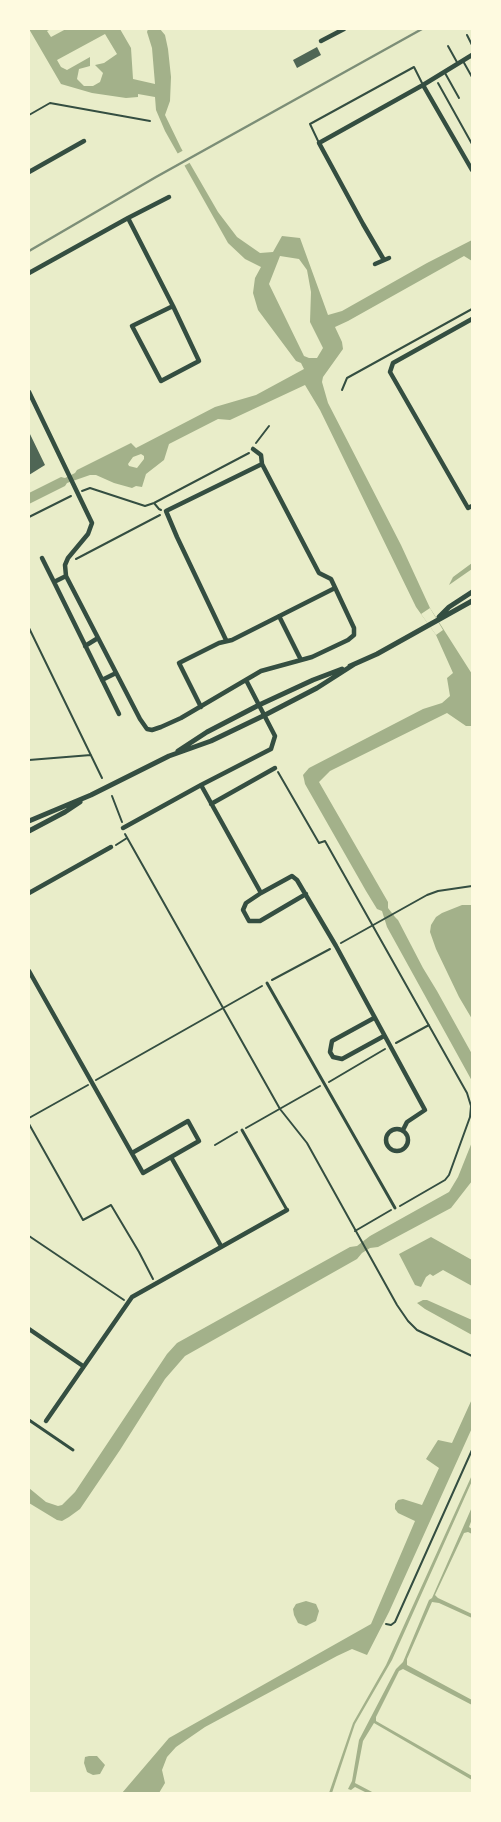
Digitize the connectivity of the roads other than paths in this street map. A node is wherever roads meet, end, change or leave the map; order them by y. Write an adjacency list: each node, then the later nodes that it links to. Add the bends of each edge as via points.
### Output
1 (344, 29): 3 (street)
2 (467, 35): 4 (lane)
3 (321, 41)
4 (472, 45)
5 (448, 46): 8 (lane)
6 (472, 55): 7 (street)
7 (463, 60): 8 (street); 10 (lane)
8 (458, 64): 9 (street)
9 (444, 71): 11 (street); 12 (lane)
10 (472, 77)
11 (423, 85): 14 (street); 14 (lane, via 414,67 310,124); 15 (street)
12 (459, 98)
13 (84, 142): 16 (street)
14 (320, 142): 19 (street, via 363,224 386,259)
15 (472, 170)
16 (29, 172)
17 (169, 197): 18 (street)
18 (128, 218): 20 (street); 21 (street)
19 (375, 264)
20 (29, 273)
21 (173, 306): 21 (street, via 200,361 161,381 132,326)
22 (472, 319): 26 (street, via 393,363 390,372)
23 (29, 392): 28 (street, via 92,523 88,534 68,558)
24 (253, 449): 25 (street, via 261,455)
25 (262, 464): 30 (street, via 319,573 332,579); 36 (street, via 166,511)
26 (470, 507)
27 (42, 558): 29 (street)
28 (66, 576): 29 (street); 35 (street)
29 (54, 582): 37 (street)
30 (335, 588): 33 (street); 38 (street, via 354,628 354,635)
31 (472, 592): 34 (street, via 449,607)
32 (472, 601): 34 (street)
33 (279, 616): 36 (street); 38 (street)
34 (437, 620): 39 (street)
35 (98, 638): 37 (street); 40 (street)
36 (226, 640): 44 (street, via 179,663)
37 (85, 646): 41 (street)
38 (301, 660): 42 (street, via 261,671)
39 (353, 666): 43 (street); 46 (street)
40 (116, 673): 41 (street); 44 (street, via 147,729 161,727)
41 (102, 680): 45 (street)
42 (246, 680): 43 (street); 44 (street)
43 (259, 705): 46 (street); 47 (street)
44 (201, 707)
45 (119, 714)
46 (265, 715): 47 (street, via 212,741); 49 (street, via 275,736 271,749)
47 (169, 756): 50 (street)
48 (275, 768): 51 (street)
49 (201, 785): 51 (street); 53 (street)
50 (91, 795): 52 (street); 54 (street)
51 (210, 804): 57 (street)
52 (29, 821)
53 (123, 828)
54 (29, 831)
55 (111, 846): 56 (street)
56 (29, 892)
57 (261, 893): 58 (street, via 292,876); 58 (street, via 242,910 249,921 260,921)
58 (306, 894): 61 (street)
59 (29, 971): 65 (street)
60 (267, 983): 67 (street)
61 (374, 1018): 62 (street); 62 (street, via 332,1041 330,1052 342,1059)
62 (384, 1036): 64 (street, via 426,1110 407,1122)
63 (242, 1130): 68 (street)
64 (403, 1130): 64 (street, via 409,1140 407,1146 397,1152 391,1150 387,1146 387,1134 397,1128)
65 (132, 1153): 66 (street, via 143,1173); 66 (street, via 188,1121 199,1141)
66 (171, 1157): 69 (street)
67 (395, 1208)
68 (287, 1210): 69 (street)
69 (221, 1246): 71 (street, via 132,1297)
70 (29, 1329): 71 (street)
71 (83, 1366): 73 (street)
72 (29, 1420): 74 (street)
73 (46, 1422): 74 (street)
74 (41, 1428): 75 (street)
75 (73, 1450)

